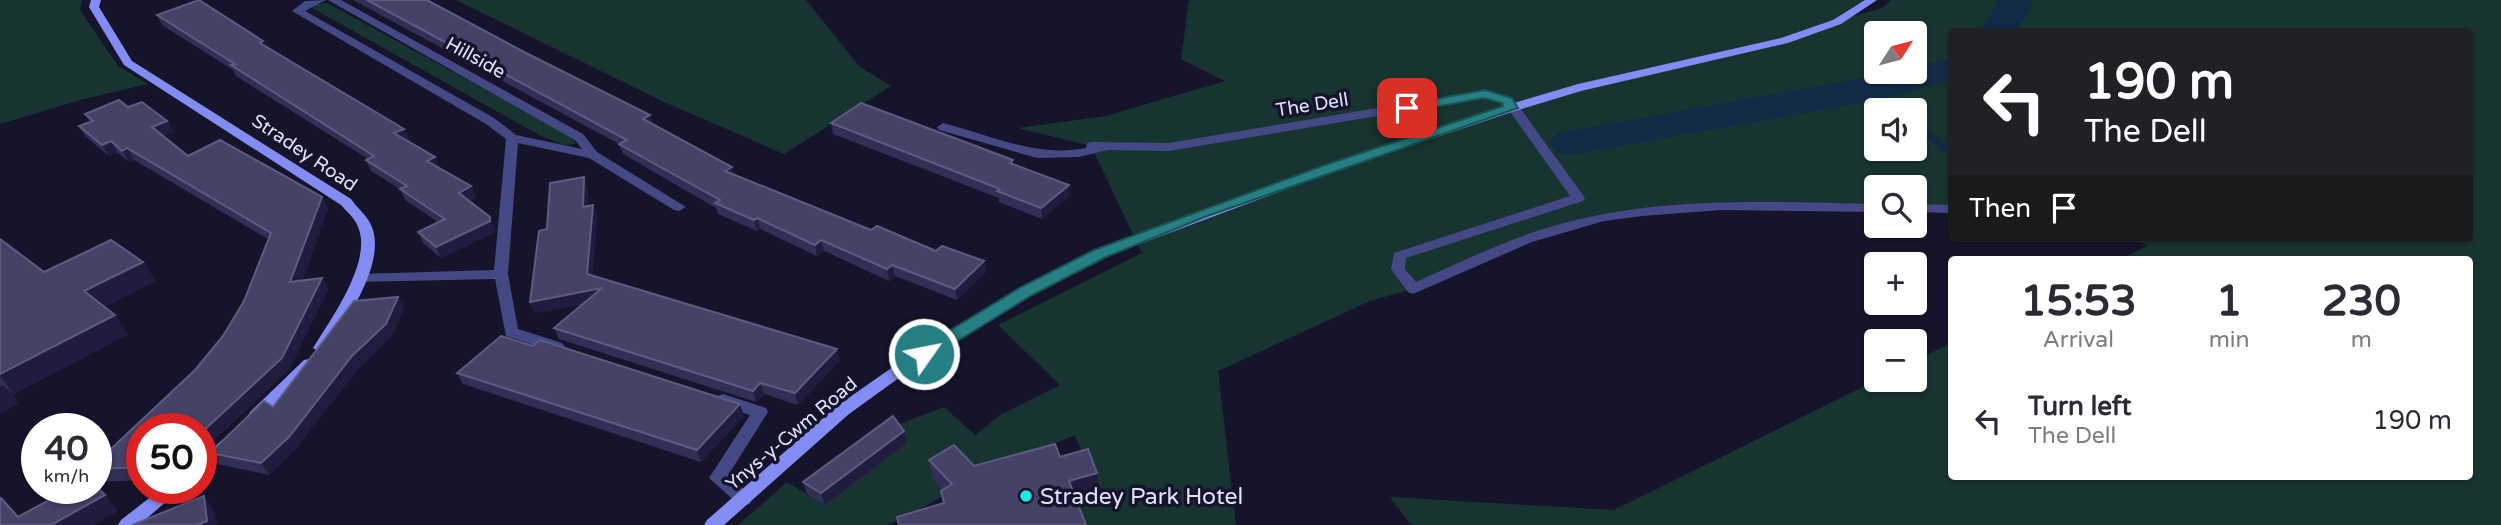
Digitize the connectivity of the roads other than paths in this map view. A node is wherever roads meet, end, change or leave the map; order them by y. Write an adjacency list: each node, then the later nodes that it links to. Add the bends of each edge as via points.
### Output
1 (96, 0): 16 (main road, Stradey Road, via 94,7 128,63 346,202 366,229 367,256)
2 (321, 0): 7 (street, Hillside, via 297,11)
3 (333, 0): 10 (street, Hillside, via 579,136)
4 (1872, 0): 5 (main road, Ynys-y-Cwm Road, via 1837,22 1784,41)
5 (1511, 108): 9 (street, The Dell, via 1507,100 1485,94 1169,147); 12 (street, via 1578,198 1399,256 1398,269 1413,289 1523,241 1624,214 1720,208); 20 (main road, Ynys-y-Cwm Road, via 1202,213 1051,278 961,330 843,410)
6 (943, 127): 9 (street, The Dell, via 1038,154)
7 (512, 138): 10 (street, Hillside); 15 (street)
8 (1091, 146): 9 (street, The Dell)
9 (1112, 146)
10 (593, 156): 11 (street, Hillside)
11 (679, 207)
12 (1864, 208)
13 (1927, 208): 14 (street)
14 (1948, 209)
15 (501, 274): 16 (street); 17 (street, via 511,332)
16 (359, 279): 19 (main road, Stradey Road, via 317,356)
17 (576, 353)
18 (708, 395): 20 (street, via 760,412 717,478)
19 (217, 452)
20 (744, 499): 23 (main road, Ynys-y-Cwm Road)
21 (154, 504): 22 (main road)
22 (127, 525)
23 (713, 525)

